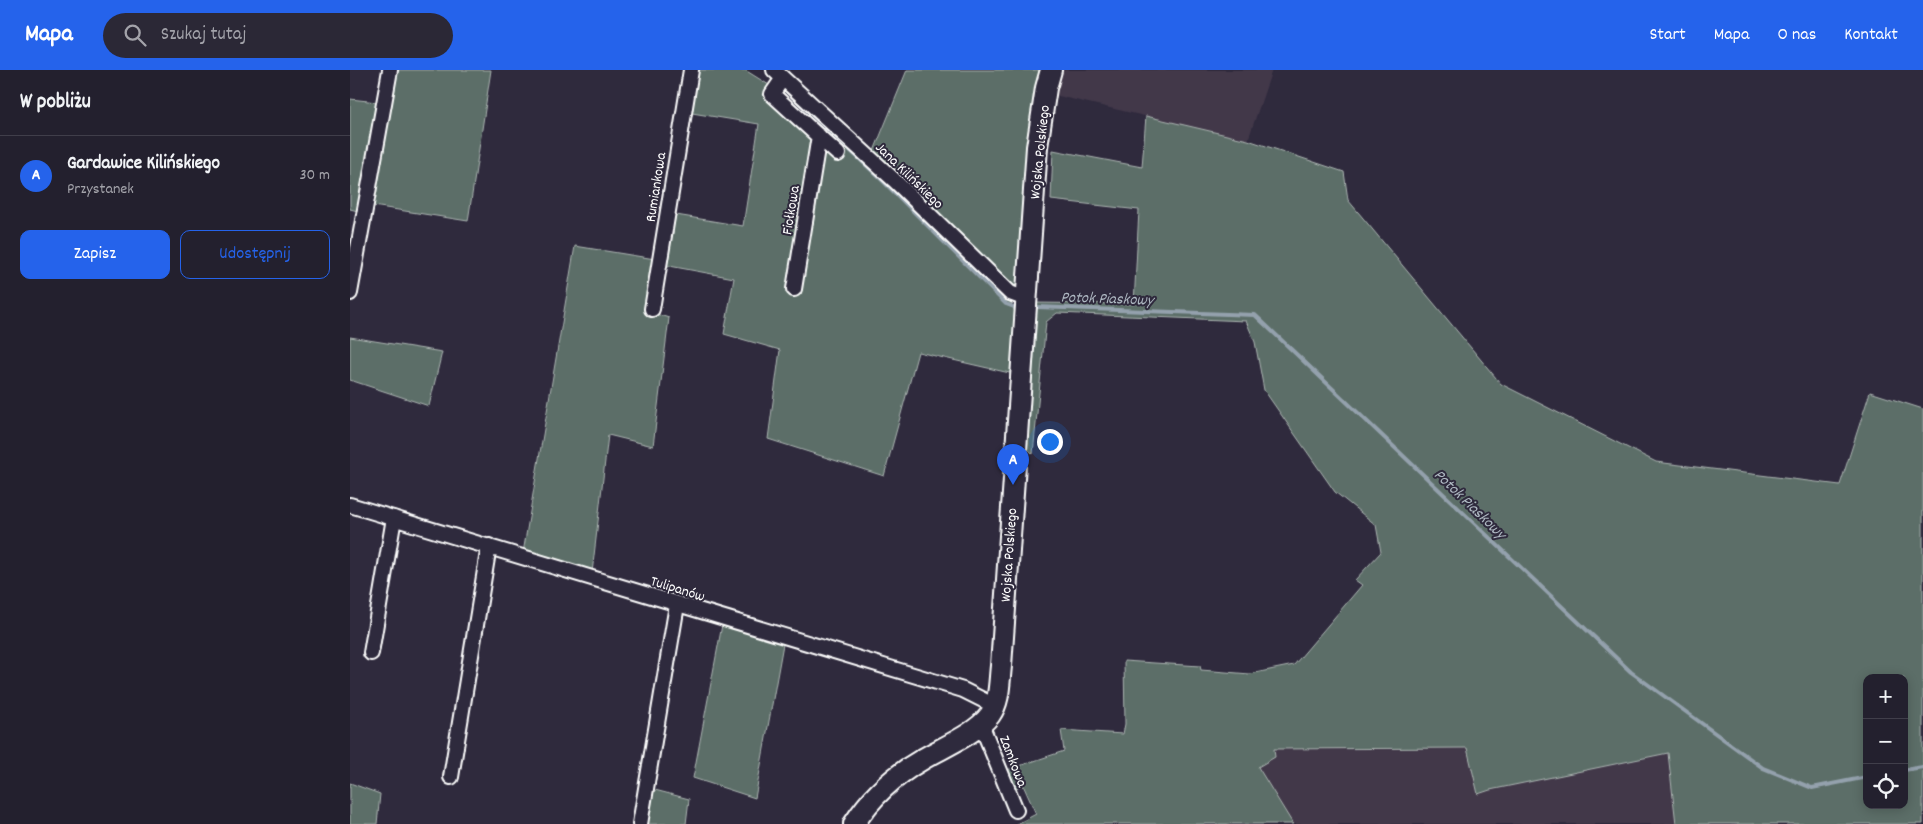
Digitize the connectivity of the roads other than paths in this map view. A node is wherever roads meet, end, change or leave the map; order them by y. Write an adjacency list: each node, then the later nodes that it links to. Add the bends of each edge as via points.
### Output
1 (390, 70): 8 (street)
2 (691, 70): 10 (street, Rumiankowa)
3 (1051, 70): 9 (street, Wojska Polskiego, via 1037,148)
4 (779, 74): 5 (street, via 772,94); 9 (street, Jana Kilińskiego, via 1010,293)
5 (819, 136): 6 (street); 7 (street, Fiołkowa)
6 (838, 154)
7 (794, 289)
8 (350, 292)
9 (1026, 299): 16 (street, Wojska Polskiego, via 1001,666)
10 (652, 309)
11 (350, 505): 12 (street, Tulipanów)
12 (394, 518): 13 (street, Tulipanów); 15 (street)
13 (489, 546): 14 (street, Tulipanów); 18 (street)
14 (677, 605): 16 (street, Tulipanów, via 963,690); 20 (street)
15 (371, 653)
16 (995, 706): 17 (street, Wojska Polskiego)
17 (981, 724): 19 (street, Zamkowa); 21 (street, Wojska Polskiego, via 897,776)
18 (451, 777)
19 (1016, 810)
20 (640, 824)
21 (854, 824)

